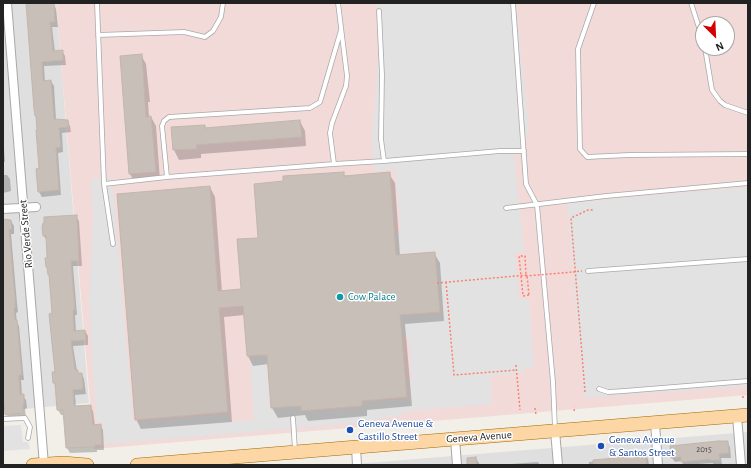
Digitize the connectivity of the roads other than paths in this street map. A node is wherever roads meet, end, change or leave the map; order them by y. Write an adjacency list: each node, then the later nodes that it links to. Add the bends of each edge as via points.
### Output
1 (7, 3): 23 (street, Rio Verde Street)
2 (97, 3): 11 (lane)
3 (223, 3): 11 (lane, via 221,17 213,31 205,37 184,32)
4 (338, 3): 10 (lane)
5 (513, 3): 14 (lane)
6 (594, 3): 15 (lane, via 578,49 580,149 586,157)
7 (691, 3): 9 (lane)
8 (379, 10): 16 (lane, via 381,139)
9 (695, 16)
10 (340, 30): 17 (lane, via 347,76 330,133); 18 (lane, via 320,102 310,108 169,117 164,120 162,126)
11 (98, 35): 20 (lane)
12 (706, 56): 13 (lane, via 712,90 720,101)
13 (748, 113)
14 (524, 151): 16 (lane); 21 (lane, via 526,184)
15 (748, 154)
16 (384, 161): 17 (lane)
17 (334, 164): 18 (lane)
18 (167, 177): 20 (lane)
19 (748, 183): 21 (lane)
20 (104, 184): 26 (lane)
21 (538, 205): 24 (lane); 35 (lane)
22 (36, 206): 23 (street)
23 (24, 208): 25 (street); 41 (street, Rio Verde Street)
24 (506, 208)
25 (3, 209)
26 (113, 244)
27 (748, 259): 28 (lane)
28 (588, 270)
29 (748, 381): 30 (lane, via 608,392)
30 (599, 389)
31 (742, 416): 34 (main road, Geneva Avenue); 48 (street)
32 (292, 418): 39 (lane)
33 (3, 419): 36 (lane, via 25,418 30,427)
34 (655, 423): 35 (main road, Geneva Avenue); 47 (street)
35 (555, 431): 37 (main road, Geneva Avenue); 46 (street)
36 (28, 438)
37 (455, 439): 38 (main road, Geneva Avenue); 45 (street)
38 (356, 447): 39 (main road, Geneva Avenue); 44 (street)
39 (295, 452): 40 (main road, Geneva Avenue)
40 (254, 460): 43 (main road, Geneva Avenue)
41 (41, 465): 42 (main road)
42 (87, 465)
43 (146, 465)
44 (357, 465)
45 (457, 465)
46 (558, 465)
47 (658, 465)
48 (741, 465)

